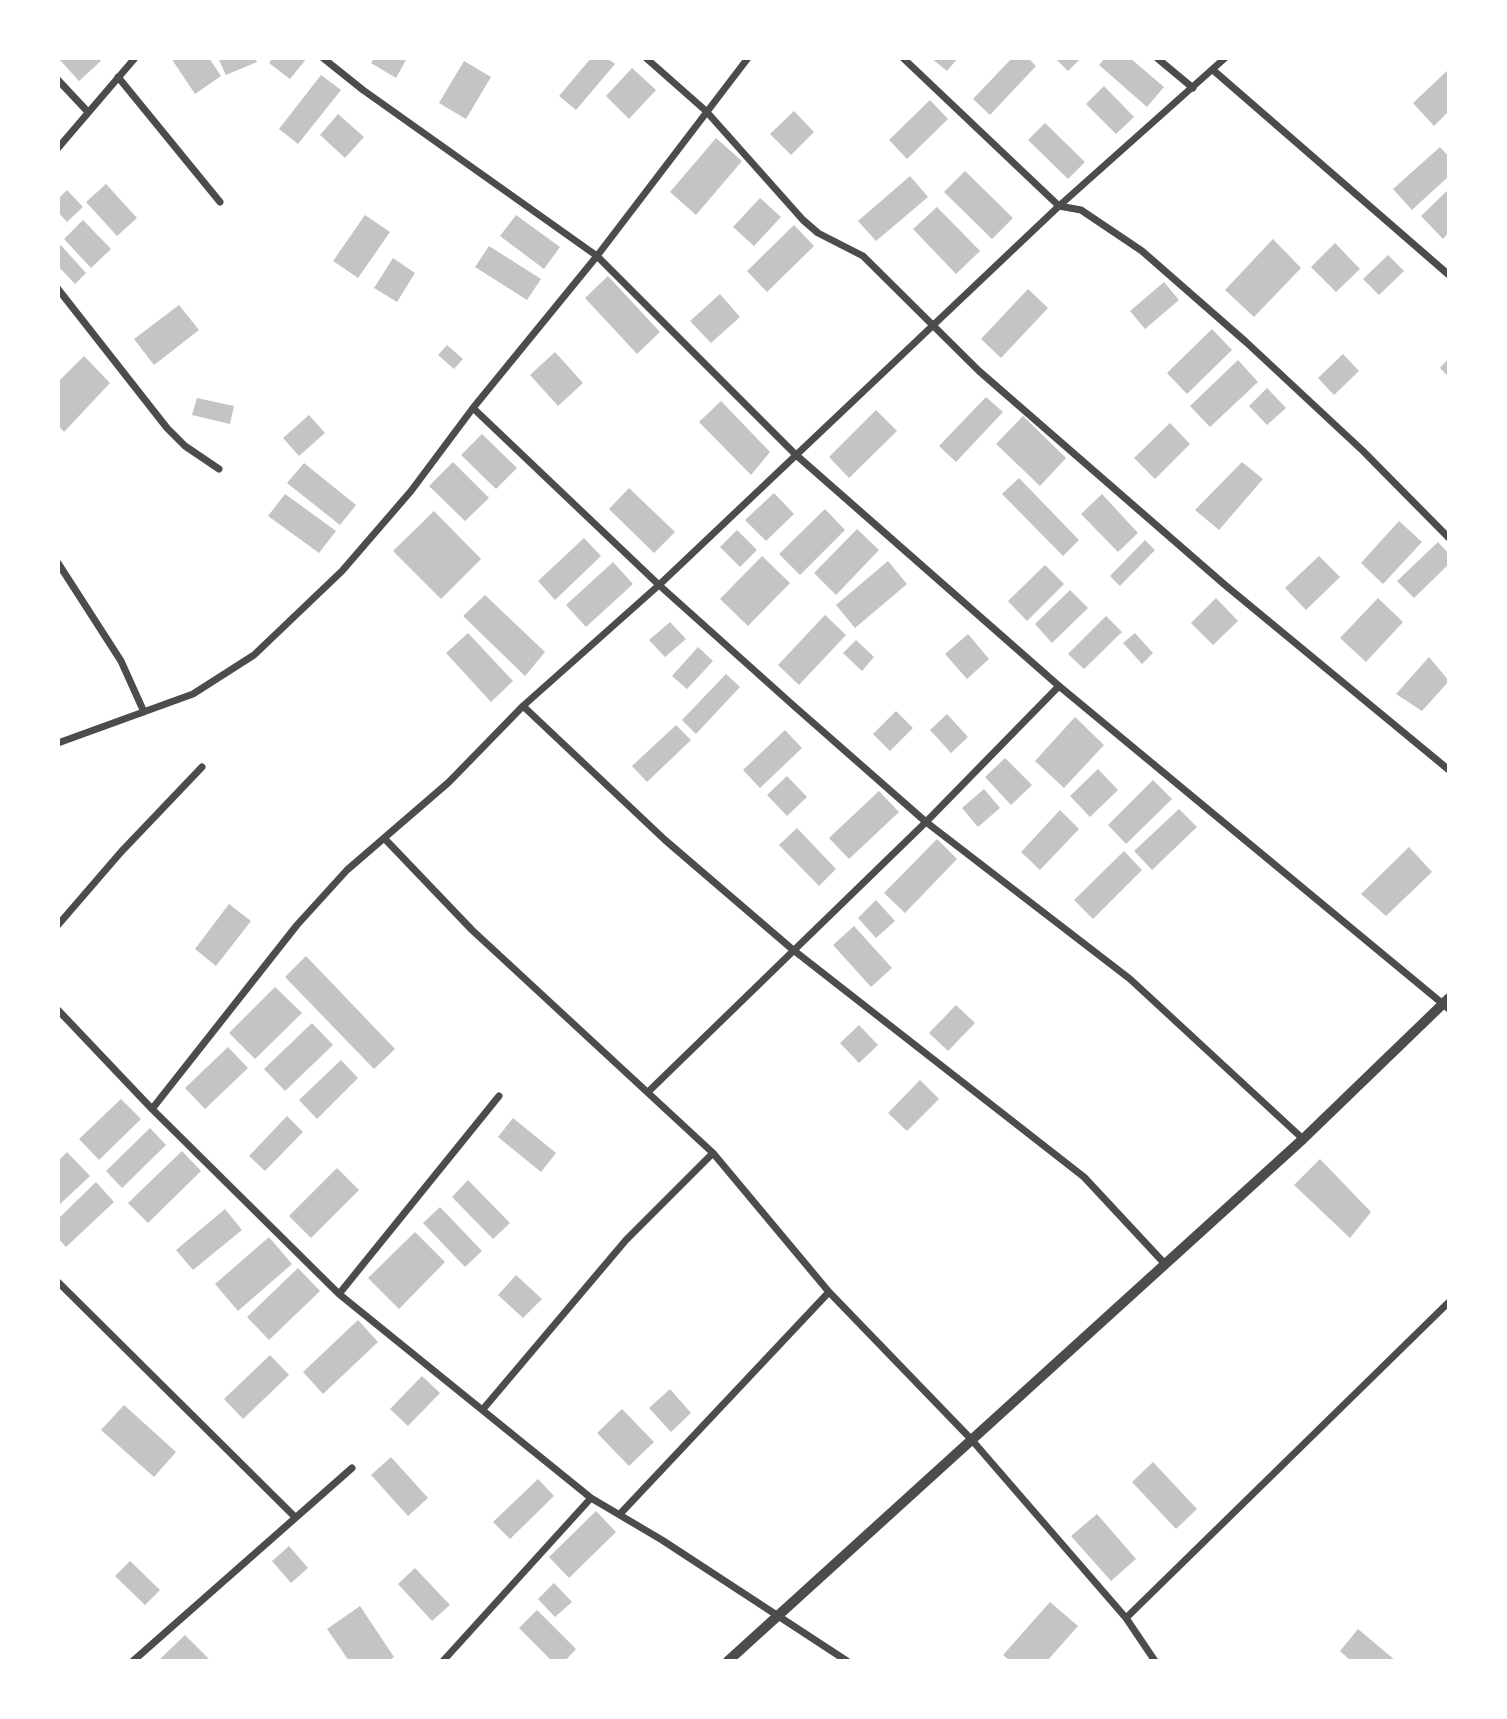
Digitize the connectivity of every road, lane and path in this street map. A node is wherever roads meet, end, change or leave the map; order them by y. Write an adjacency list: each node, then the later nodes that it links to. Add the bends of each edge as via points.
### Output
1 (135, 58): 9 (street)
2 (323, 58): 17 (street)
3 (646, 58): 12 (street)
4 (748, 58): 12 (street)
5 (903, 58): 16 (street)
6 (1157, 58): 11 (street)
7 (1225, 58): 8 (street)
8 (1213, 70): 11 (street); 18 (street)
9 (118, 78): 13 (street); 15 (street)
10 (58, 80): 13 (street)
11 (1193, 88): 16 (street)
12 (706, 111): 17 (street); 20 (street, via 803,220 863,256)
13 (88, 112): 14 (street)
14 (58, 148)
15 (219, 202)
16 (1059, 206): 20 (street); 24 (street, via 1081,210 1142,251 1266,360)
17 (597, 256): 21 (street); 22 (street)
18 (1449, 275)
19 (58, 289): 23 (street, via 167,428)
20 (933, 326): 22 (street); 32 (street, via 1225,585)
21 (473, 408): 26 (street); 29 (street, via 411,491 342,571 254,655 193,694)
22 (795, 454): 26 (street); 27 (street)
23 (219, 469)
24 (1449, 538)
25 (58, 563): 29 (street, via 121,661)
26 (659, 585): 28 (street); 33 (street)
27 (1059, 686): 33 (street); 37 (street)
28 (523, 706): 34 (street, via 449,782); 36 (street, via 665,840)
29 (144, 712): 30 (street)
30 (58, 743)
31 (202, 767): 35 (street)
32 (1449, 770)
33 (926, 822): 36 (street); 42 (street, via 1139,987)
34 (384, 838): 39 (street, via 472,930); 41 (street, via 346,870 298,925)
35 (58, 925)
36 (792, 949): 39 (street); 44 (street, via 1084,1177)
37 (1447, 1003): 42 (street)
38 (58, 1010): 41 (street)
39 (648, 1092): 43 (street)
40 (499, 1096): 47 (street)
41 (152, 1109): 47 (street)
42 (1303, 1139): 44 (street)
43 (713, 1153): 46 (street); 49 (street, via 626,1240)
44 (1165, 1264): 50 (street)
45 (58, 1282): 54 (street)
46 (830, 1292): 50 (street); 53 (street)
47 (339, 1294): 49 (street)
48 (1449, 1302): 56 (street)
49 (484, 1408): 52 (street)
50 (971, 1439): 55 (street); 56 (street)
51 (352, 1468): 54 (street)
52 (590, 1498): 53 (street); 58 (street)
53 (620, 1514): 55 (street)
54 (295, 1517): 57 (street)
55 (776, 1616): 59 (street); 60 (street)
56 (1126, 1618): 61 (street)
57 (133, 1661)
58 (443, 1661)
59 (727, 1661)
60 (847, 1661)
61 (1154, 1661)

